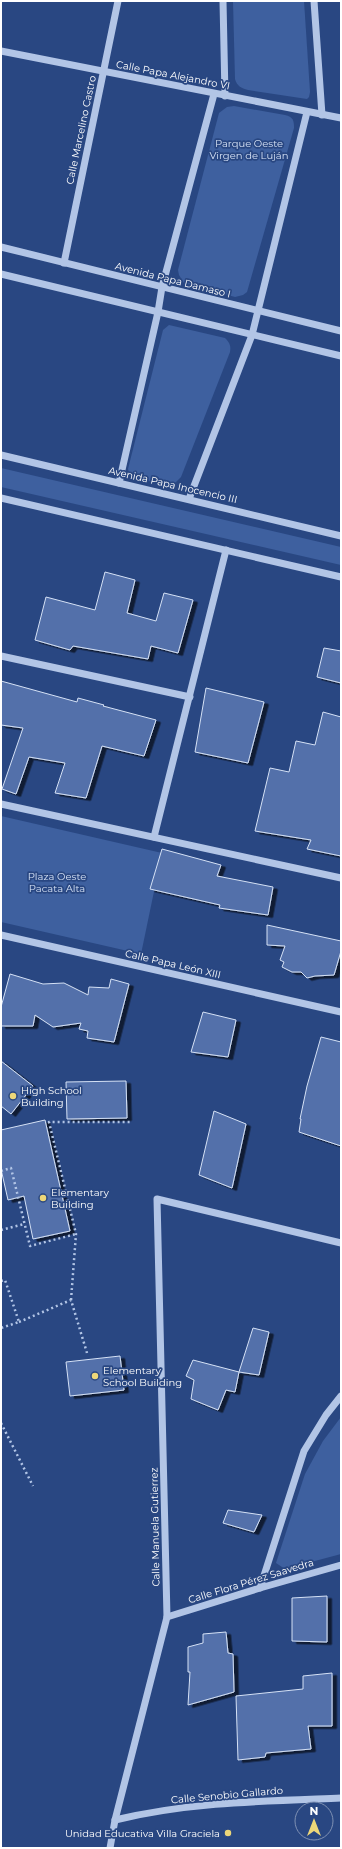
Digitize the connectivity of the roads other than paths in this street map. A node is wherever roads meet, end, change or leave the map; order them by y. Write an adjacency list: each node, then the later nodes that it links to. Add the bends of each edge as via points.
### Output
1 (118, 1): 5 (street, Calle Marcelino Castro)
2 (224, 1): 7 (street)
3 (314, 1): 9 (street)
4 (1, 51): 5 (street, Calle Papa Alejandro VI)
5 (103, 72): 6 (street, Calle Papa Alejandro VI); 12 (street, Calle Marcelino Castro)
6 (214, 94): 7 (street, Calle Papa Alejandro VI); 14 (street)
7 (225, 96): 8 (street, Calle Papa Alejandro VI)
8 (307, 112): 9 (street, Calle Papa Alejandro VI); 16 (street)
9 (322, 115): 10 (street, Calle Papa Alejandro VI)
10 (341, 118)
11 (1, 247): 12 (street, Avenida Papa Damaso I)
12 (64, 263): 14 (street, Avenida Papa Damaso I)
13 (1, 274): 15 (street)
14 (162, 287): 15 (street); 16 (street, Avenida Papa Damaso I)
15 (158, 312): 18 (street); 21 (street)
16 (259, 312): 17 (street, Avenida Papa Damaso I); 18 (street)
17 (341, 331)
18 (252, 335): 19 (street); 23 (street)
19 (341, 356)
20 (1, 455): 21 (street, Avenida Papa Inocencio III)
21 (120, 483): 23 (street, Avenida Papa Inocencio III)
22 (1, 498): 25 (street)
23 (189, 499): 24 (street, Avenida Papa Inocencio III)
24 (341, 536)
25 (226, 550): 26 (street); 28 (street)
26 (341, 577)
27 (1, 656): 28 (street)
28 (190, 697): 30 (street)
29 (1, 804): 30 (street)
30 (154, 837): 31 (street)
31 (341, 878)
32 (1, 935): 33 (street, Calle Papa León XIII)
33 (341, 1012)
34 (341, 1244): 38 (street, Calle Manuela Gutierrez, via 157,1199)
35 (341, 1396): 37 (street, via 304,1451)
36 (341, 1565): 37 (street, Calle Flora Pérez Saavedra)
37 (260, 1588): 38 (street, Calle Flora Pérez Saavedra)
38 (167, 1617): 40 (street, Calle Manuela Gutierrez)
39 (341, 1798): 40 (street, Calle Senobio Gallardo, via 194,1807 148,1812)
40 (115, 1820): 41 (street, Calle Manuela Gutierrez)
41 (110, 1848)

